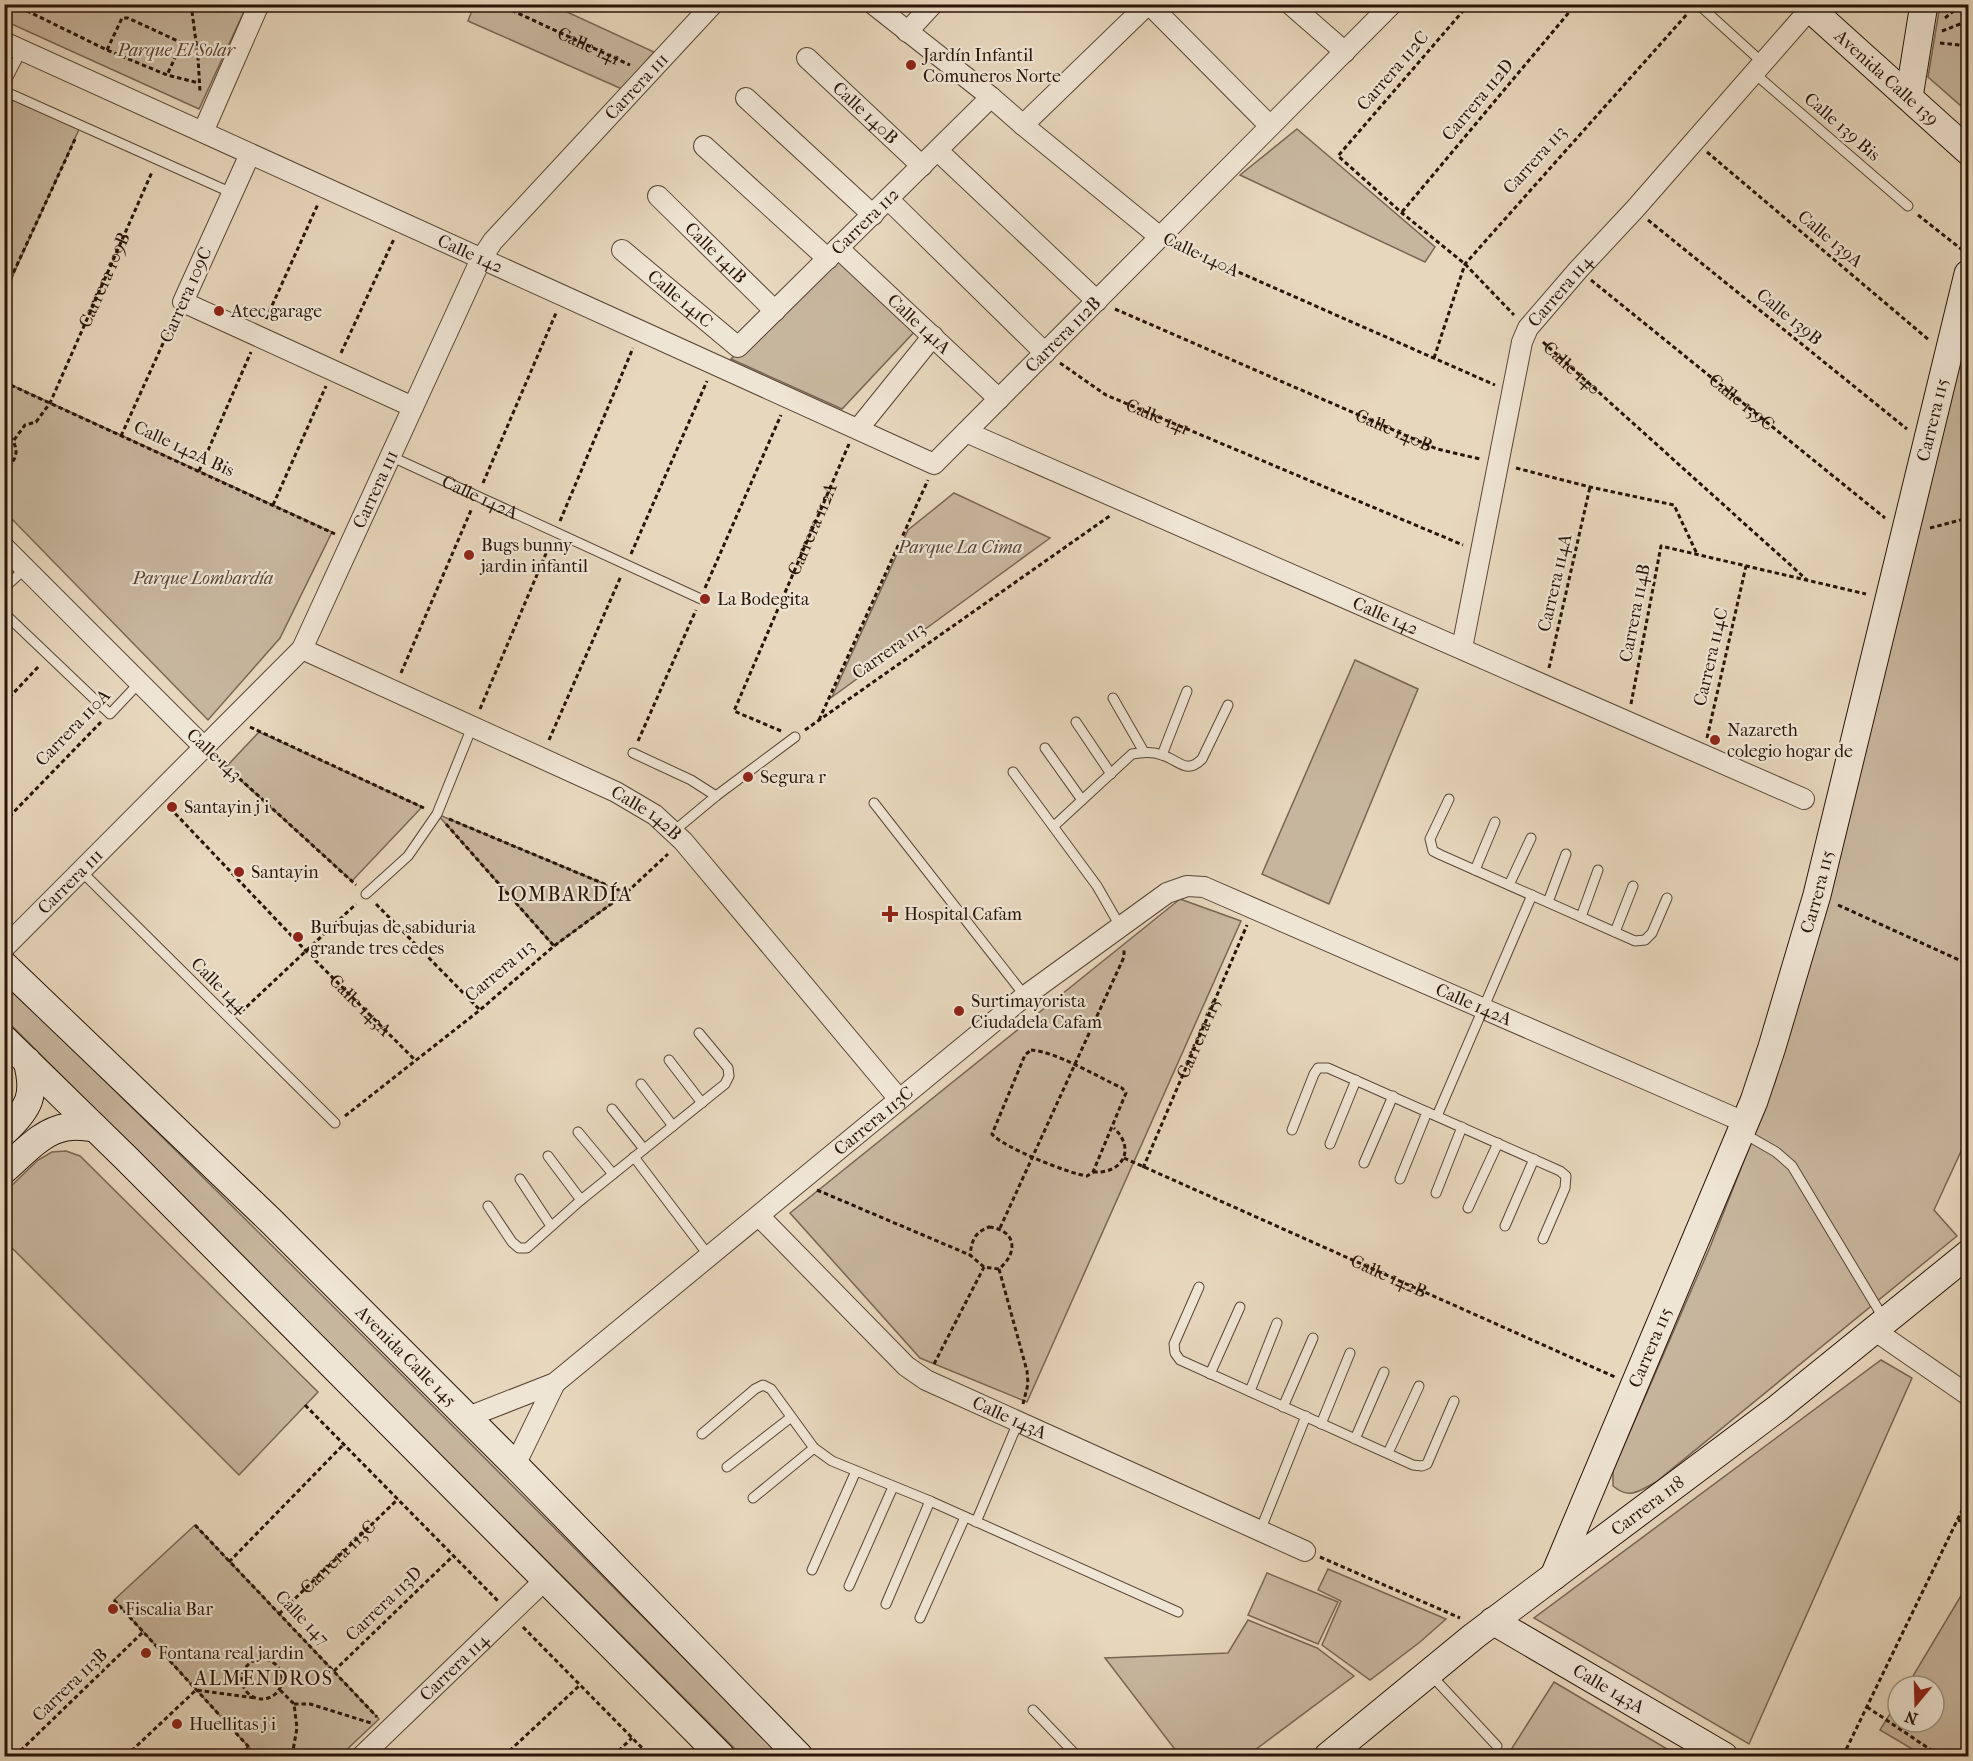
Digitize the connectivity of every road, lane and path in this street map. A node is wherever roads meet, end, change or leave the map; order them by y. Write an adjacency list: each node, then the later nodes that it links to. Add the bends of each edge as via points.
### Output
1 (13, 4): 20 (path)
2 (191, 4): 26 (path)
3 (259, 4): 36 (street)
4 (498, 4): 24 (path, Calle 141)
5 (713, 4): 24 (street, Carrera 111)
6 (873, 4): 16 (street, Calle 140A)
7 (933, 4): 16 (street)
8 (1148, 4): 34 (street); 35 (street)
9 (1290, 4): 21 (street)
10 (1392, 4): 21 (street, Carrera 112B)
11 (1469, 4): 42 (path, Carrera 112C)
12 (1576, 4): 50 (path, Carrera 112D)
13 (1696, 4): 23 (lane, Calle 139 Bis); 57 (path, Carrera 113)
14 (1924, 4): 17 (main road)
15 (1807, 7): 23 (street, Carrera 114); 30 (main road, Avenida Calle 139)
16 (906, 32): 31 (street, Calle 140A)
17 (1918, 40): 19 (path); 30 (main road)
18 (13, 46): 27 (lane); 36 (street, Calle 142)
19 (1968, 46)
20 (107, 50): 25 (path); 25 (path, via 122,18 128,18 180,42)
21 (1345, 52): 35 (street, Carrera 112B)
22 (807, 58): 44 (street, Calle 140B)
23 (1759, 68): 37 (street, Carrera 114); 48 (lane, Calle 139 Bis)
24 (649, 73): 56 (street, Carrera 111)
25 (167, 75): 26 (path)
26 (199, 83): 29 (path)
27 (4, 85)
28 (4, 91): 33 (lane)
29 (200, 93)
30 (1909, 96): 40 (main road, Avenida Calle 139)
31 (991, 97): 34 (street, Calle 140A); 39 (street, Carrera 112)
32 (746, 98): 51 (street)
33 (81, 125): 43 (lane); 60 (path)
34 (1023, 125): 52 (street, Calle 140A)
35 (1270, 126): 52 (street, Carrera 112B)
36 (203, 132): 41 (street, Calle 142)
37 (1694, 142): 49 (street, Carrera 114); 68 (path, Calle 139A)
38 (704, 146): 54 (street, Calle 141A)
39 (938, 151): 44 (street, Carrera 112); 61 (street)
40 (1968, 151)
41 (250, 154): 45 (street, Carrera 109C); 56 (street, Calle 142)
42 (1338, 156): 50 (path, Calle 140)
43 (158, 159): 45 (lane); 73 (path, Carrera 109B)
44 (922, 166): 47 (street, Carrera 112)
45 (232, 193): 62 (street, Carrera 109C)
46 (658, 196): 63 (street, Calle 141B)
47 (888, 200): 51 (street, Carrera 112); 67 (street)
48 (1908, 206): 55 (path)
49 (1635, 209): 58 (street, Carrera 114); 80 (path, Calle 139B)
50 (1402, 213): 57 (path, Calle 140)
51 (873, 215): 54 (street, Carrera 112)
52 (1160, 237): 61 (street, Carrera 112B); 69 (path, Calle 140A)
53 (622, 250): 66 (street, Calle 141C)
54 (833, 254): 63 (street, Carrera 112); 65 (street, Calle 141A)
55 (1968, 254)
56 (481, 258): 74 (street, Carrera 111); 75 (street, Calle 142)
57 (1465, 264): 64 (path, Calle 140); 69 (path, Carrera 113)
58 (1578, 270): 64 (street, Carrera 114); 88 (path, Calle 139C)
59 (1968, 274): 68 (main road, Carrera 115)
60 (4, 293)
61 (1097, 301): 67 (street, Carrera 112B); 82 (path, Calle 140B, via 1437,449)
62 (183, 302): 74 (street); 78 (path, Carrera 109C)
63 (775, 311): 66 (street, Carrera 112)
64 (1528, 328): 71 (street, Carrera 114); 95 (path, Calle 140)
65 (933, 336): 72 (street, Calle 141A); 75 (street)
66 (738, 346)
67 (1045, 353): 72 (street, Carrera 112B); 91 (path, Calle 141, via 1106,394)
68 (1948, 356): 80 (main road, Carrera 115)
69 (1434, 358): 71 (path, Calle 140A)
70 (4, 382): 73 (path, Calle 142A Bis)
71 (1513, 393): 82 (street, Carrera 114)
72 (999, 399): 77 (street, Carrera 112B)
73 (50, 403): 78 (path, Calle 142A Bis); 79 (path, via 36,422 25,425)
74 (413, 407): 81 (street, Carrera 111)
75 (858, 429): 83 (street, Calle 142); 114 (path, Carrera 112A, via 734,711)
76 (4, 432): 79 (path)
77 (966, 432): 83 (street, Carrera 112B); 86 (street, Calle 142)
78 (121, 436): 89 (path, Calle 142A Bis)
79 (14, 440): 84 (path, via 15,459)
80 (1927, 446): 88 (main road, Carrera 115)
81 (390, 456): 89 (street, Carrera 111); 97 (lane, Calle 142A)
82 (1499, 463): 85 (path, Calle 140B); 91 (street, Carrera 114)
83 (934, 464): 110 (path)
84 (4, 468)
85 (1590, 487): 92 (path, Calle 140B, via 1674,505); 104 (path, Carrera 114A)
86 (1127, 503): 100 (street, Calle 142); 110 (path, Carrera 113)
87 (1968, 518): 88 (path)
88 (1905, 534): 98 (main road, Carrera 115)
89 (351, 541): 101 (street, Carrera 111)
90 (4, 547): 94 (street, Calle 143)
91 (1481, 553): 100 (street, Carrera 114)
92 (1697, 554): 93 (path); 111 (path, Carrera 114B, via 1661,546)
93 (1746, 566): 95 (path); 120 (path, Carrera 114C)
94 (26, 568): 96 (lane); 103 (street, Calle 143)
95 (1807, 580): 98 (path)
96 (4, 588)
97 (700, 599)
98 (1890, 599): 144 (main road, Carrera 115)
99 (4, 613): 102 (lane)
100 (1462, 648): 104 (street, Calle 142)
101 (302, 649): 113 (street, Calle 142B); 115 (street, Carrera 111)
102 (49, 655): 107 (path); 109 (lane)
103 (140, 682): 109 (lane, Carrera 110A); 115 (street, Calle 143)
104 (1545, 685): 111 (street, Calle 142)
105 (1187, 691): 119 (lane)
106 (1113, 698): 117 (lane)
107 (4, 703)
108 (1228, 705): 119 (lane, via 1195,766 1187,767)
109 (110, 714): 130 (path, Carrera 110A)
110 (818, 721): 114 (path, Carrera 113)
111 (1628, 721): 120 (street, Calle 142)
112 (1076, 722): 122 (lane)
113 (472, 727): 129 (lane); 133 (street, Calle 142B, via 616,792 655,815)
114 (795, 737): 124 (lane)
115 (204, 747): 123 (street, Carrera 111); 142 (path, Calle 143)
116 (1045, 748): 127 (lane)
117 (1144, 752): 119 (lane); 122 (lane, via 1132,754)
118 (633, 753): 124 (lane)
119 (1162, 754)
120 (1703, 754): 126 (street, Calle 142)
121 (1013, 772): 132 (lane)
122 (1111, 774): 127 (lane)
123 (157, 794): 138 (street, Carrera 111); 153 (path, Calle 143A)
124 (716, 796): 133 (lane)
125 (1449, 799): 136 (lane, via 1430,839 1433,851)
126 (1804, 799)
127 (1082, 800): 132 (lane)
128 (874, 803): 156 (lane)
129 (437, 814): 142 (lane, via 408,856); 151 (path)
130 (4, 822)
131 (1495, 822): 136 (lane)
132 (1054, 826): 149 (lane)
133 (679, 836): 151 (path, Carrera 113, via 626,893); 169 (street, Calle 142B)
134 (1531, 838): 139 (lane)
135 (1566, 854): 146 (lane)
136 (1476, 870): 139 (lane)
137 (1598, 870): 148 (lane)
138 (81, 872): 152 (street, Carrera 111); 159 (lane, Calle 144)
139 (1509, 885): 143 (lane)
140 (1633, 886): 150 (lane)
141 (1204, 887): 147 (street, Calle 142A); 149 (street, Carrera 113C, via 1187,886 1167,893)
142 (366, 894): 153 (path); 158 (path, Calle 143)
143 (1532, 895): 146 (lane); 157 (lane)
144 (1817, 895): 154 (path); 177 (main road, Carrera 115, via 1772,1047)
145 (1667, 898): 150 (lane, via 1645,940 1635,941)
146 (1548, 902): 148 (lane)
147 (1254, 909): 157 (street, Calle 142A); 192 (path, Carrera 115)
148 (1581, 917): 150 (lane)
149 (1120, 926): 156 (street, Carrera 113C); 165 (path, via 1125,940 1124,957)
150 (1614, 932)
151 (554, 946): 158 (path, Carrera 113)
152 (4, 948)
153 (306, 951): 159 (path); 162 (path, Calle 143A)
154 (1968, 964)
155 (4, 965): 231 (main road, Avenida Calle 145)
156 (1025, 996): 169 (street, Carrera 113C)
157 (1483, 1008): 173 (lane); 177 (street, Calle 142A)
158 (480, 1010): 162 (path, Carrera 113)
159 (231, 1022): 174 (lane, Calle 144)
160 (699, 1033): 170 (lane, via 728,1068 729,1076)
161 (4, 1039): 164 (main road)
162 (415, 1060): 174 (path, Carrera 113)
163 (669, 1060): 170 (lane)
164 (27, 1061): 178 (main road); 181 (main road, via 32,1091 21,1117)
165 (1074, 1065): 179 (path, via 1126,1093); 187 (path); 187 (path, via 1041,1050 1031,1050 1026,1055 993,1134 997,1140)
166 (1356, 1080): 168 (lane); 180 (lane, via 1328,1068 1318,1068); 184 (lane)
167 (641, 1084): 175 (lane)
168 (1393, 1096): 172 (lane); 191 (lane)
169 (899, 1099): 198 (street, Carrera 113C)
170 (702, 1102): 175 (lane)
171 (612, 1109): 185 (lane)
172 (1427, 1112): 173 (lane); 197 (lane)
173 (1437, 1116): 176 (lane)
174 (335, 1123)
175 (673, 1126): 185 (lane)
176 (1462, 1127): 183 (lane); 199 (lane)
177 (1743, 1127): 216 (lane, via 1792,1166); 224 (main road, Carrera 115)
178 (95, 1128): 193 (main road, via 68,1126 53,1131); 261 (main road)
179 (1113, 1128): 189 (path, via 1122,1136); 194 (path)
180 (1292, 1130)
181 (4, 1132)
182 (578, 1132): 195 (lane)
183 (1498, 1143): 190 (lane); 202 (lane)
184 (1330, 1144)
185 (644, 1149): 188 (lane)
186 (548, 1156): 200 (lane)
187 (1033, 1156): 194 (path, via 1078,1175); 206 (path)
188 (634, 1157): 195 (lane); 210 (lane)
189 (1124, 1158): 192 (path, Calle 142B); 194 (path, via 1106,1173)
190 (1534, 1159): 205 (lane); 207 (lane, via 1566,1176 1565,1188)
191 (1364, 1163)
192 (1143, 1168): 224 (path, Calle 142B)
193 (4, 1170)
194 (1094, 1172)
195 (613, 1174): 200 (lane)
196 (520, 1179): 204 (lane)
197 (1400, 1179)
198 (800, 1182): 203 (street, Carrera 113C); 209 (path)
199 (1436, 1193)
200 (581, 1200): 204 (lane)
201 (488, 1206): 204 (lane, via 519,1248 527,1248)
202 (1468, 1209)
203 (759, 1216): 210 (street, Carrera 113C); 221 (street, Calle 143A, via 906,1366)
204 (551, 1226)
205 (1505, 1226)
206 (1000, 1228): 209 (path, via 979,1231 972,1240); 212 (path, via 1013,1245 1011,1256)
207 (1543, 1239)
208 (1968, 1254): 216 (main road, Carrera 118)
209 (970, 1255): 211 (path)
210 (709, 1257): 222 (street, Carrera 113C)
211 (984, 1267): 212 (path); 221 (path)
212 (999, 1269): 233 (path, via 1027,1371 1028,1384)
213 (1199, 1287): 220 (lane, via 1174,1344 1175,1353 1179,1360)
214 (1240, 1307): 220 (lane)
215 (1277, 1323): 226 (lane)
216 (1880, 1326): 225 (street); 250 (main road, Carrera 118)
217 (1313, 1338): 229 (lane)
218 (1350, 1353): 234 (lane)
219 (1384, 1372): 236 (lane)
220 (1210, 1374): 226 (lane)
221 (926, 1380): 233 (street, Calle 143A)
222 (555, 1383): 231 (street, Carrera 113C); 240 (street, Carrera 113C)
223 (1419, 1386): 239 (lane)
224 (1633, 1386): 244 (main road, Carrera 115)
225 (1966, 1390)
226 (1250, 1391): 229 (lane)
227 (1454, 1401): 239 (lane, via 1427,1464 1413,1465)
228 (305, 1405): 237 (path)
229 (1283, 1407): 230 (lane)
230 (1305, 1416): 234 (lane); 255 (lane)
231 (468, 1417): 240 (main road, Avenida Calle 145)
232 (790, 1418): 235 (lane, via 771,1389 764,1385); 238 (lane); 241 (lane)
233 (1019, 1420): 252 (lane); 255 (street, Calle 143A)
234 (1321, 1424): 236 (lane)
235 (702, 1434)
236 (1355, 1439): 239 (lane)
237 (344, 1444): 247 (path); 258 (path)
238 (814, 1448): 242 (lane); 245 (lane)
239 (1388, 1453)
240 (515, 1465): 294 (main road, Avenida Calle 145)
241 (727, 1467)
242 (856, 1471): 243 (lane); 259 (lane)
243 (893, 1486): 248 (lane); 262 (lane)
244 (1592, 1487): 250 (main road, via 1605,1510); 260 (main road, Carrera 115)
245 (753, 1498)
246 (1968, 1498): 251 (path)
247 (398, 1499): 257 (path); 266 (path, Carrera 113C)
248 (930, 1501): 249 (lane); 264 (lane)
249 (965, 1517): 252 (lane); 268 (lane)
250 (1630, 1519): 260 (main road, Carrera 118)
251 (1958, 1520): 253 (path); 278 (path)
252 (976, 1522): 265 (lane)
253 (1968, 1524)
254 (195, 1525): 258 (path, Calle 147)
255 (1260, 1531): 256 (street, Calle 143A)
256 (1305, 1551): 269 (path)
257 (453, 1556): 267 (path); 271 (path, Carrera 113D)
258 (229, 1562): 266 (path, Calle 147)
259 (812, 1570)
260 (1554, 1576): 269 (main road, Carrera 118)
261 (546, 1580): 267 (street, Carrera 114); 293 (main road)
262 (849, 1586)
263 (114, 1600): 270 (path)
264 (886, 1604)
265 (1178, 1612)
266 (279, 1614): 271 (path, Calle 147)
267 (510, 1614): 273 (path); 280 (street, Carrera 114)
268 (921, 1618)
269 (1488, 1624): 272 (main road, Carrera 118); 297 (main road, Calle 143A)
270 (143, 1632): 274 (path); 284 (path, Carrera 113B)
271 (334, 1671): 280 (path, Calle 147)
272 (1429, 1673): 282 (lane); 296 (main road, Carrera 118)
273 (580, 1685): 281 (path); 290 (path)
274 (196, 1690): 276 (path); 283 (path); 285 (path)
275 (279, 1690): 276 (path, via 269,1698); 276 (path, via 282,1677 277,1665 258,1659 247,1665 242,1678 245,1690); 277 (path)
276 (255, 1698)
277 (294, 1704): 280 (path, via 310,1704); 288 (path, via 297,1728)
278 (1867, 1707): 298 (path); 299 (path)
279 (1033, 1710): 295 (lane)
280 (389, 1730): 289 (street, Carrera 114)
281 (633, 1738): 291 (path); 292 (path)
282 (1497, 1746)
283 (249, 1747): 286 (path); 287 (path)
284 (15, 1756)
285 (126, 1756)
286 (239, 1756)
287 (257, 1756)
288 (292, 1756)
289 (362, 1756)
290 (504, 1756)
291 (613, 1756)
292 (650, 1756)
293 (721, 1756)
294 (799, 1756)
295 (1077, 1756)
296 (1328, 1756)
297 (1724, 1756)
298 (1843, 1756)
299 (1940, 1756)

